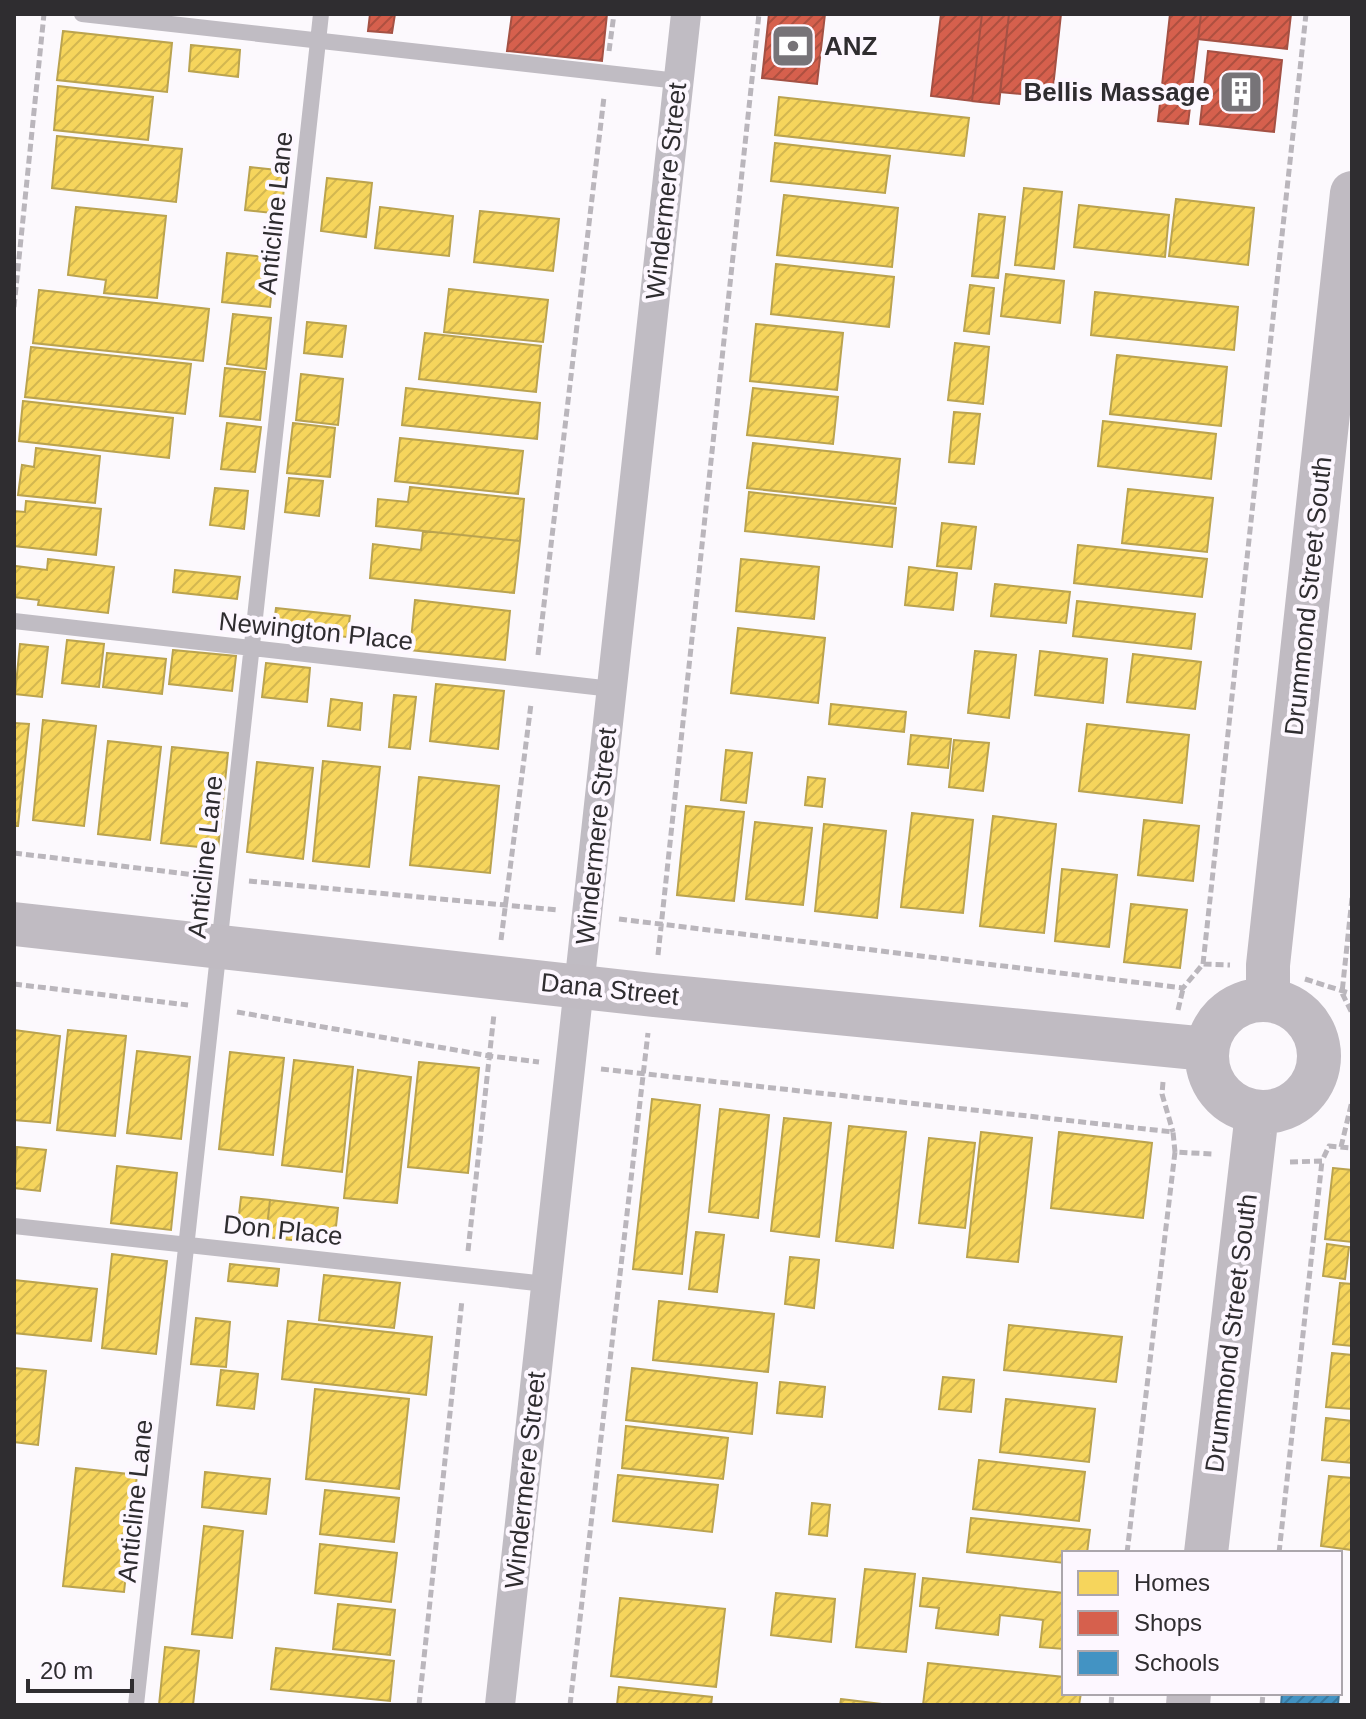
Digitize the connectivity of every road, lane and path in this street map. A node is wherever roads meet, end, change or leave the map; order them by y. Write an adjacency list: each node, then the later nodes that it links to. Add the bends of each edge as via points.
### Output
1 (44, 14): 12 (path)
2 (82, 14): 8 (lane)
3 (321, 14): 8 (lane, Anticline Lane)
4 (614, 14): 9 (path)
5 (686, 14): 10 (street, Windermere Street)
6 (759, 14): 23 (path)
7 (1306, 14): 25 (path)
8 (318, 40): 9 (lane); 14 (lane, Anticline Lane)
9 (607, 73): 10 (lane); 15 (path)
10 (678, 81): 16 (street, Windermere Street)
11 (1352, 193): 27 (main road, Drummond Street South)
12 (14, 307)
13 (14, 621): 14 (lane, Newington Place)
14 (252, 648): 15 (lane, Newington Place); 18 (lane, Anticline Lane)
15 (534, 680): 16 (lane, Newington Place); 20 (path)
16 (612, 689): 21 (street, Windermere Street)
17 (14, 853): 18 (path)
18 (228, 879): 20 (path); 24 (lane, Anticline Lane)
19 (1352, 898): 30 (path)
20 (505, 905): 21 (path); 26 (path)
21 (587, 913): 23 (path); 29 (street, Windermere Street)
22 (14, 924): 24 (main road, Dana Street)
23 (661, 924): 25 (path, via 1183,988); 32 (path)
24 (219, 946): 26 (main road, Dana Street); 33 (lane, Anticline Lane)
25 (1203, 964): 27 (path)
26 (497, 977): 29 (main road, Dana Street); 36 (path)
27 (1268, 982): 30 (path); 35 (main road, via 1228,1012 1213,1029); 37 (main road, via 1301,1014)
28 (14, 984): 33 (path)
29 (579, 986): 32 (main road, Dana Street); 38 (street, Windermere Street)
30 (1342, 993): 31 (path); 34 (path)
31 (1352, 994)
32 (653, 995): 35 (main road, Dana Street); 39 (path)
33 (213, 1008): 36 (path); 47 (lane, Anticline Lane)
34 (1352, 1013)
35 (1207, 1049): 41 (main road, via 1208,1072 1219,1092 1236,1106)
36 (490, 1056): 38 (path); 48 (path)
37 (1336, 1065): 41 (main road, via 1292,1106)
38 (570, 1067): 39 (path); 49 (street, Windermere Street)
39 (642, 1074): 43 (path, via 1173,1132); 56 (path)
40 (1352, 1101): 42 (path)
41 (1257, 1113): 51 (main road, Drummond Street South)
42 (1341, 1147)
43 (1175, 1152): 44 (path); 50 (path)
44 (1197, 1152)
45 (1322, 1161): 52 (path)
46 (14, 1226): 47 (lane, Don Place)
47 (187, 1244): 48 (lane, Don Place); 53 (lane, Anticline Lane)
48 (465, 1275): 49 (lane, Don Place); 54 (path)
49 (546, 1284): 55 (street, Windermere Street)
50 (1127, 1551)
51 (1206, 1551)
52 (1279, 1551)
53 (136, 1705)
54 (419, 1705)
55 (500, 1705)
56 (570, 1705)

